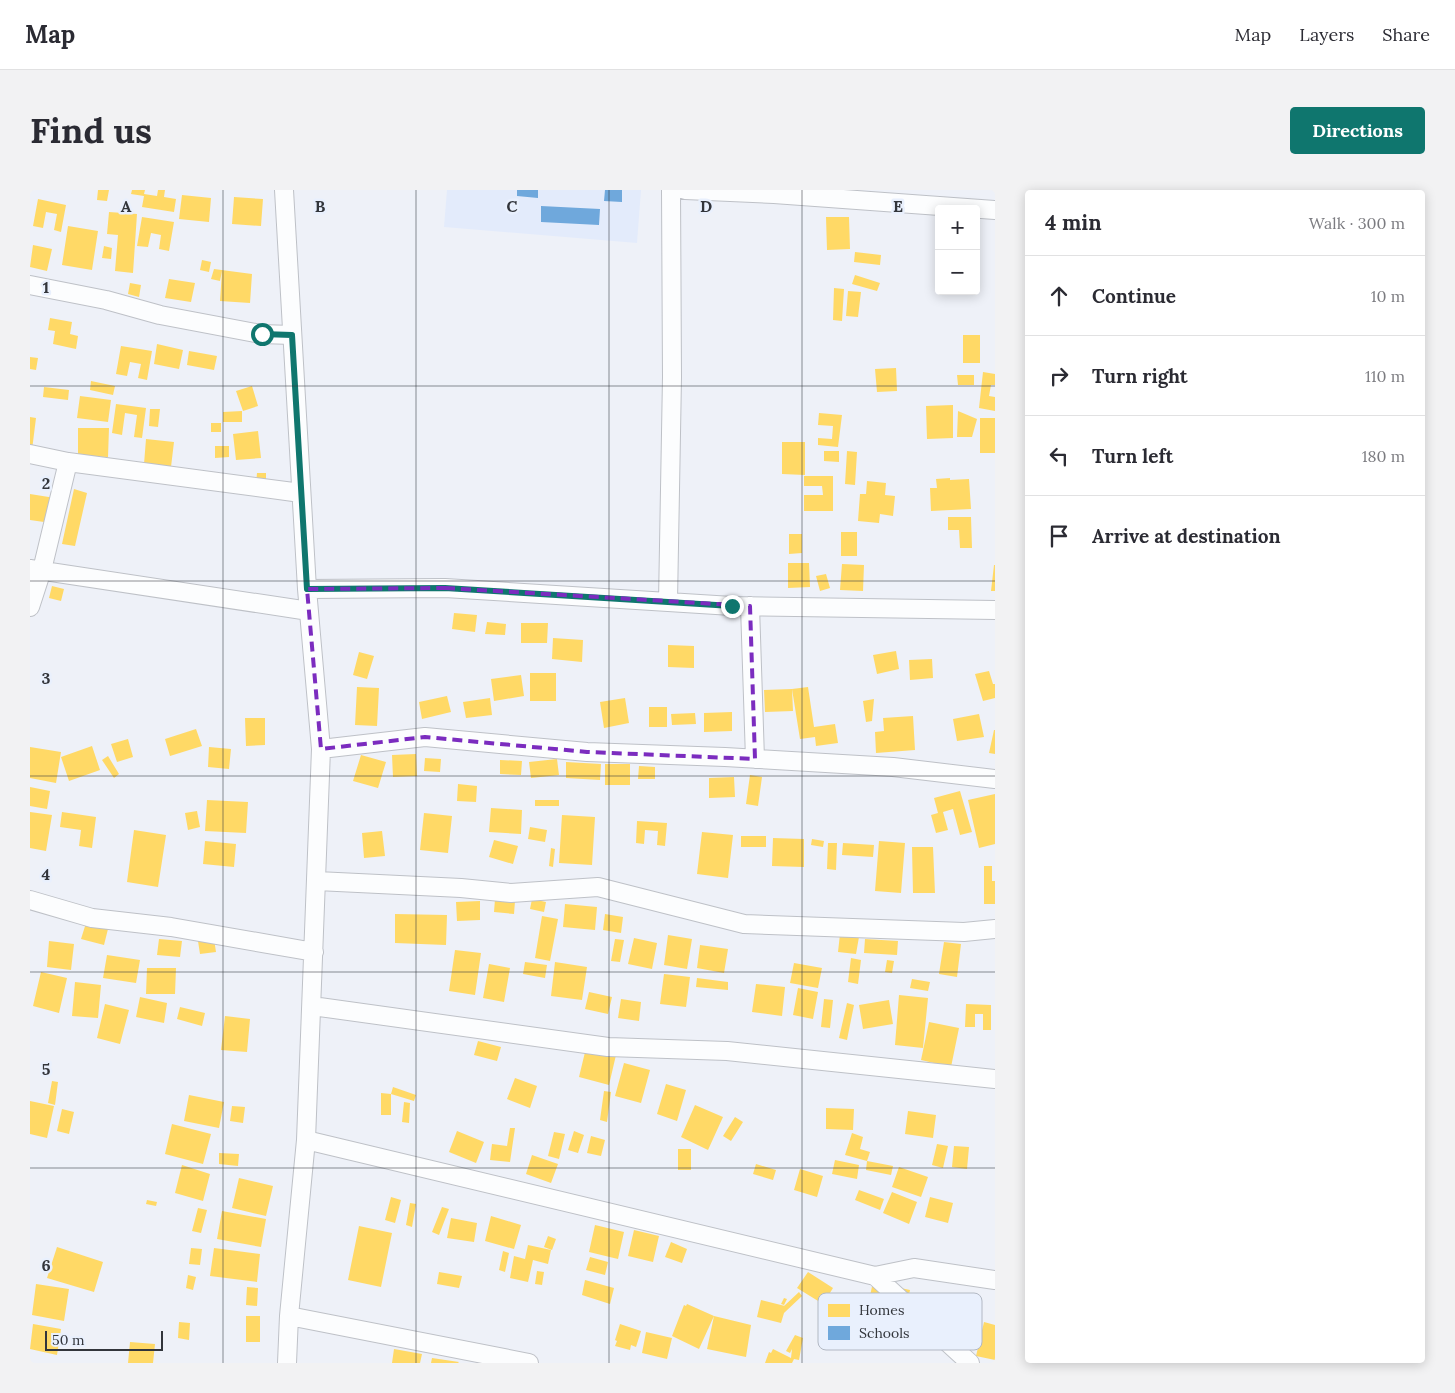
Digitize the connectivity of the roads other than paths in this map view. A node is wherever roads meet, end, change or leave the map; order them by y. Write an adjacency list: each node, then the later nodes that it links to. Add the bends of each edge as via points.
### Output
1 (284, 190): 6 (street)
2 (671, 190): 12 (street)
3 (685, 190): 4 (street)
4 (995, 210)
5 (30, 285): 6 (street, via 262,334)
6 (292, 335): 9 (street)
7 (30, 454): 8 (street)
8 (68, 462): 9 (street); 10 (street)
9 (301, 492): 11 (street)
10 (36, 570): 14 (street); 15 (street)
11 (307, 589): 12 (street, via 445,588); 15 (street)
12 (668, 602): 13 (street)
13 (750, 606): 16 (street); 18 (street)
14 (30, 607)
15 (309, 610): 17 (street)
16 (995, 610)
17 (322, 749): 18 (street, via 425,738 587,752); 20 (street)
18 (755, 759): 19 (street, via 893,766)
19 (995, 779)
20 (317, 881): 22 (street, via 511,893 598,887 744,924 964,932); 23 (street)
21 (30, 900): 23 (street, via 92,918 171,927)
22 (995, 929)
23 (314, 952): 24 (street)
24 (312, 1006): 25 (street, via 608,1047 727,1051); 26 (street)
25 (995, 1079)
26 (306, 1140): 27 (street); 30 (street)
27 (875, 1276): 28 (street, via 914,1268); 29 (street)
28 (995, 1280)
29 (894, 1293)
30 (289, 1316): 32 (street); 33 (street)
31 (956, 1350): 34 (street)
32 (286, 1363)
33 (528, 1363)
34 (970, 1363)

